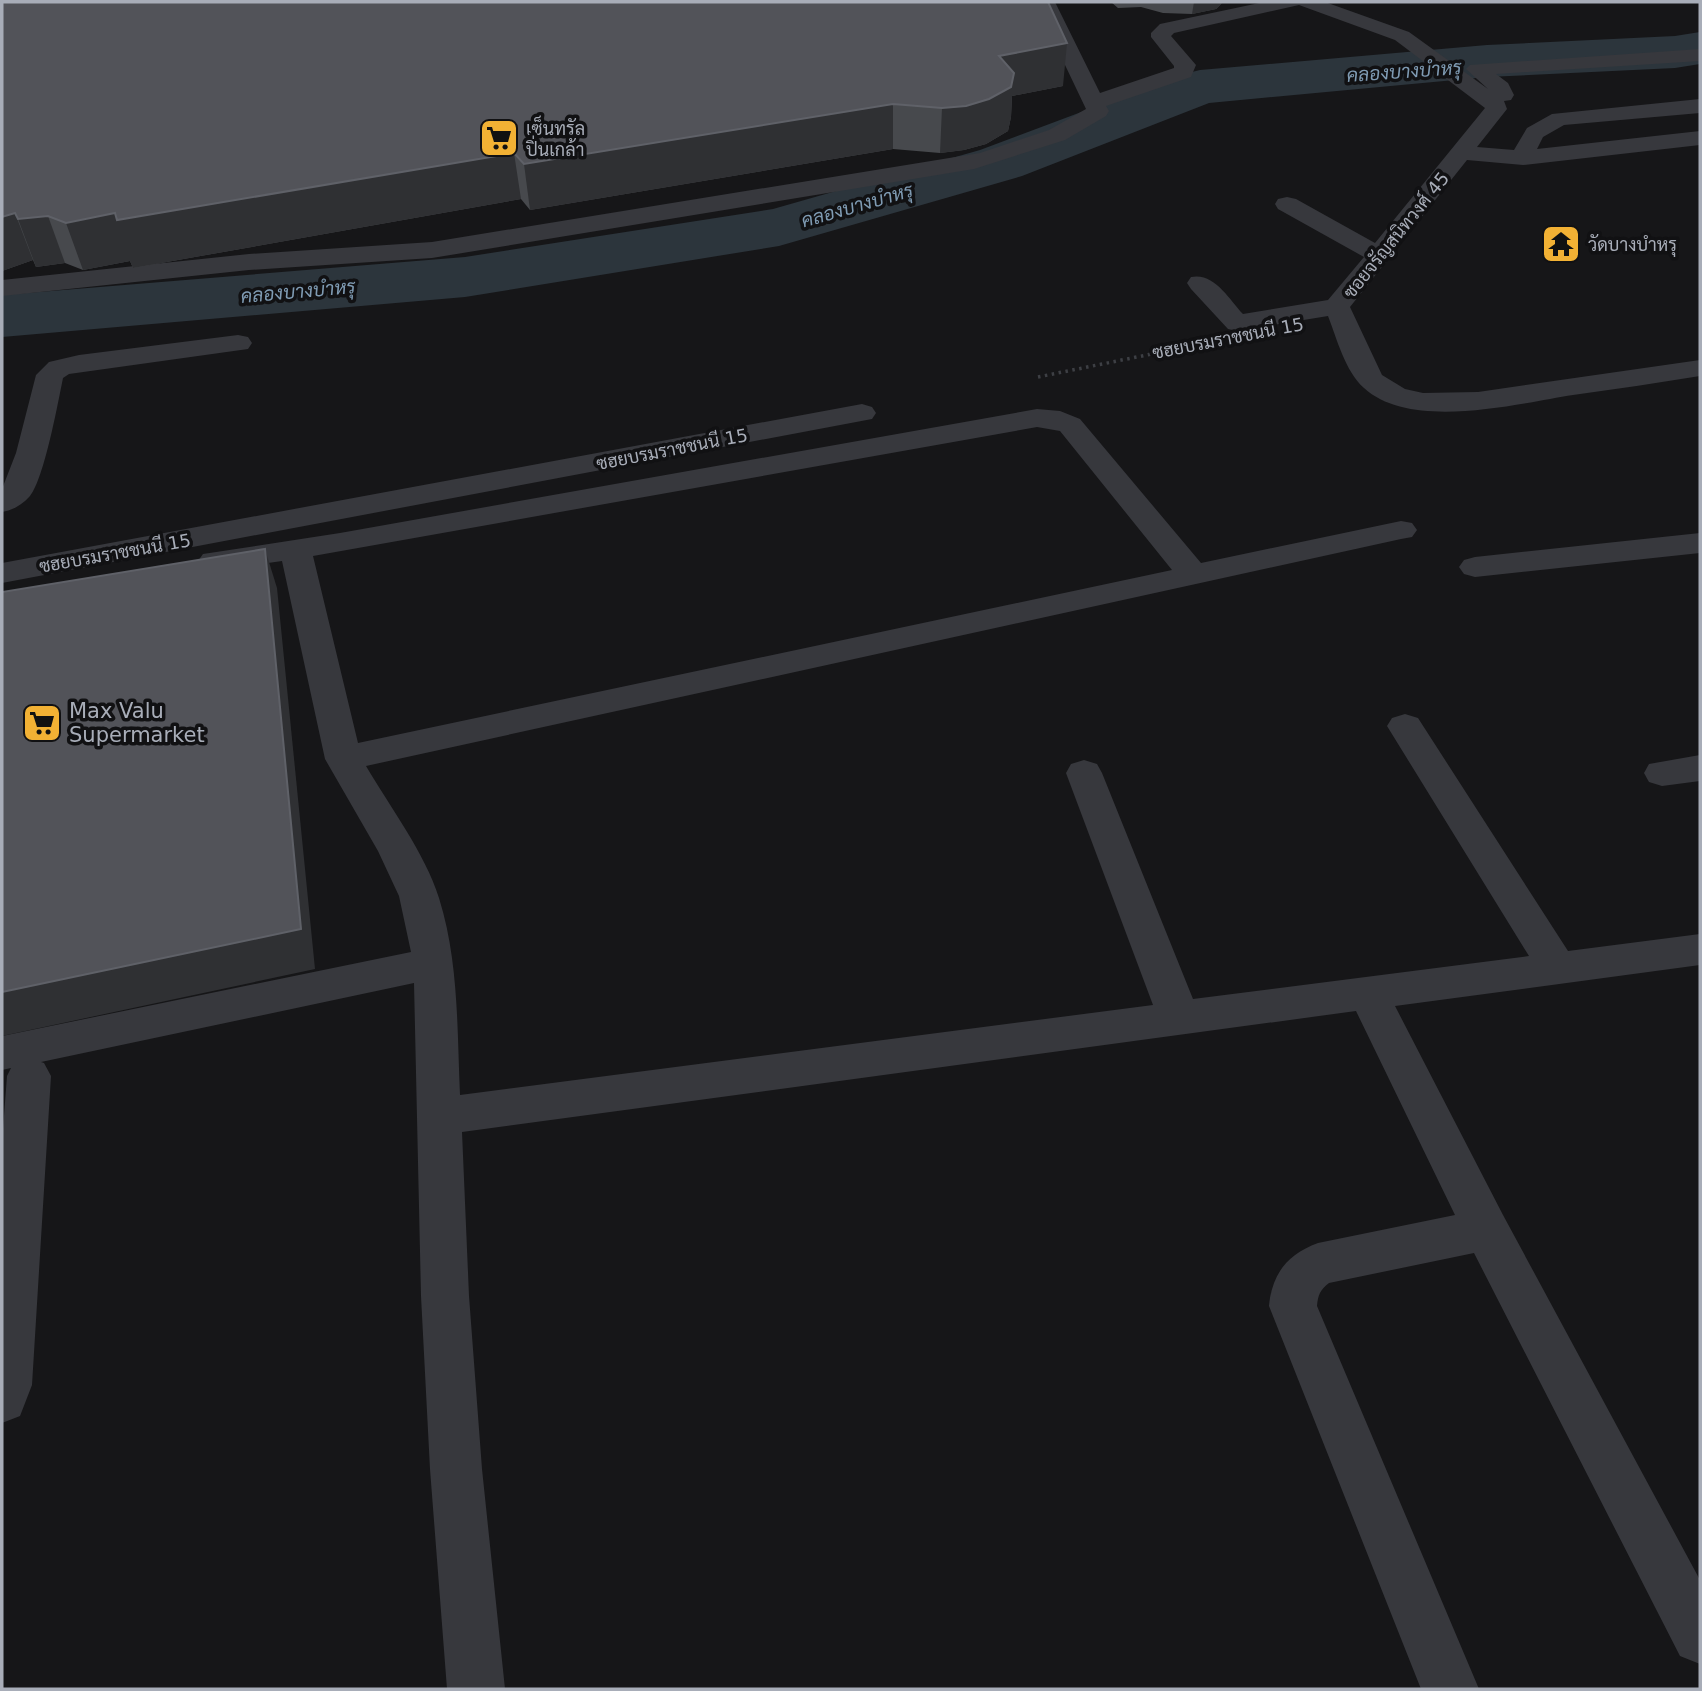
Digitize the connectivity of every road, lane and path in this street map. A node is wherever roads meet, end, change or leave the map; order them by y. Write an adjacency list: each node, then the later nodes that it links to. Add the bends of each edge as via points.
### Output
1 (1045, 2): 6 (street)
2 (1278, 3): 6 (street, via 1167,28 1161,37 1185,65 1183,72)
3 (1311, 4): 4 (street); 7 (street, via 1380,27 1421,47)
4 (1336, 36)
5 (1700, 55): 7 (street, via 1480,67 1477,69 1500,88 1505,99)
6 (1096, 102): 15 (street, via 1098,111 1092,117 974,162 432,250 250,262)
7 (1495, 103): 10 (street, ซอยจรัญสนิทวงศ์ 45, via 1496,109)
8 (1700, 106): 11 (street, via 1560,119 1528,137)
9 (1700, 138): 11 (street)
10 (1462, 153): 11 (street); 13 (street, ซอยจรัญสนิทวงศ์ 45)
11 (1523, 158)
12 (1287, 204): 13 (street)
13 (1379, 255): 16 (street, ซอยจรัญสนิทวงศ์ 45)
14 (1200, 283): 16 (street, via 1237,323)
15 (2, 288)
16 (1337, 307): 19 (street, ซอยจรัญสนิทวงศ์ 45, via 1371,381 1415,400 1442,404 1479,401)
17 (1204, 343): 20 (path, ซฮยบรมราชชนนี 15)
18 (238, 344): 22 (street, via 60,368 50,375 18,491)
19 (1700, 369)
20 (1026, 379)
21 (862, 413): 27 (street, ซฮยบรมราชชนนี 15)
22 (2, 503)
23 (1401, 530): 28 (street)
24 (1700, 543): 26 (street)
25 (295, 549): 28 (street, via 1048,418 1070,425); 29 (street); 31 (street)
26 (1475, 567)
27 (2, 573)
28 (1194, 576): 31 (street)
29 (2, 600)
30 (1405, 726): 37 (street)
31 (343, 759): 36 (street, via 397,850 418,896)
32 (1700, 768): 34 (street)
33 (1084, 773): 39 (street)
34 (1662, 773)
35 (1699, 950): 37 (street)
36 (434, 963): 40 (street); 41 (street)
37 (1558, 967): 38 (street)
38 (1369, 995): 39 (street); 42 (street)
39 (1180, 1020): 41 (street)
40 (15, 1064): 43 (street, via 9,1357)
41 (441, 1116): 45 (street, via 445,1296)
42 (1486, 1230): 44 (street); 46 (street, via 1318,1264 1303,1273 1294,1287 1293,1306)
43 (2, 1399)
44 (1700, 1636)
45 (476, 1689)
46 (1450, 1689)

